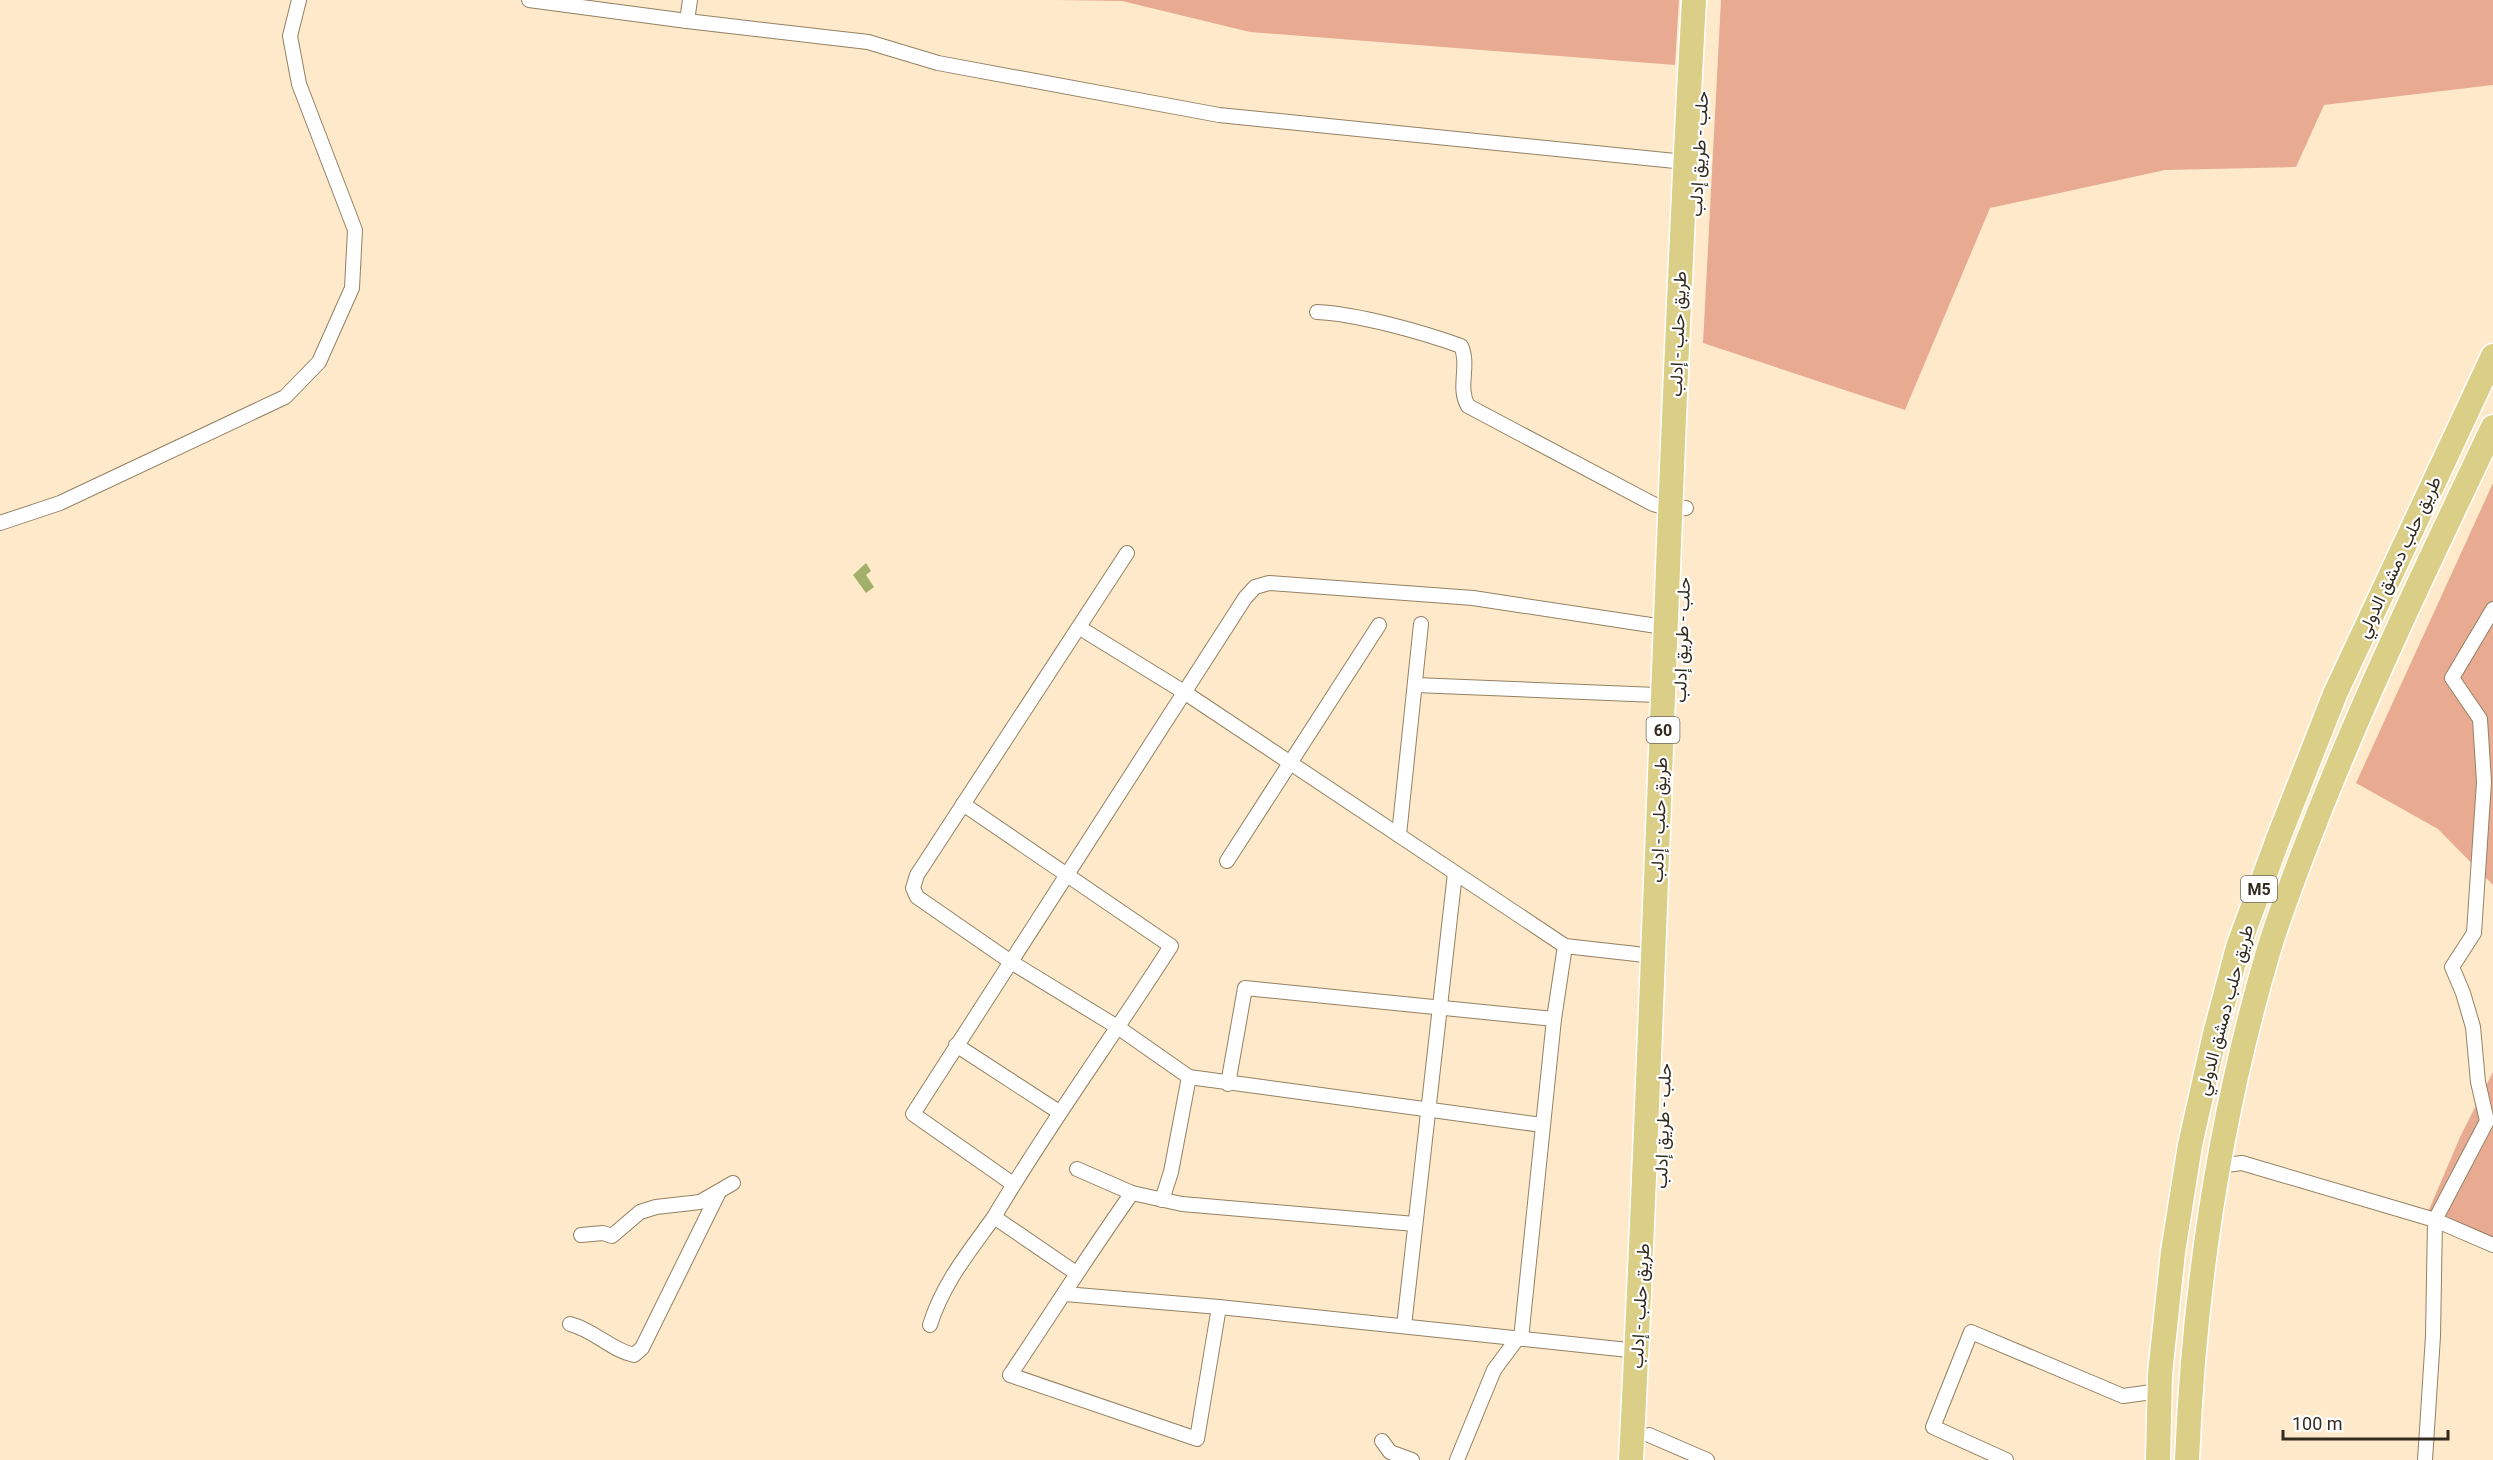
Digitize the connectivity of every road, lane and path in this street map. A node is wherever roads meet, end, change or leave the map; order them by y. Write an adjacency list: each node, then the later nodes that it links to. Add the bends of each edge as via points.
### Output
1 (299, 0): 12 (street, via 290,36 299,84 355,230 352,288 319,362 285,397 60,502)
2 (529, 0): 6 (street)
3 (690, 0): 6 (street)
4 (1694, 0): 7 (highway, طريق حلب - إدلب / 60)
5 (1707, 0): 7 (highway, حلب - طريق إدلب / 60)
6 (687, 21): 7 (street, via 868,42 938,63 1219,115)
7 (1692, 163): 11 (highway, طريق حلب - إدلب / 60)
8 (1317, 312): 11 (street, via 1337,313 1461,346 1465,356 1462,396 1468,406 1633,495 1653,504)
9 (2493, 356): 60 (highway, طريق حلب دمشق الدولي / M5, via 2335,694 2238,947 2190,1145 2173,1252)
10 (2493, 427): 40 (highway, طريق حلب دمشق الدولي / M5, via 2362,706 2304,848 2270,948)
11 (1679, 508): 29 (highway, طريق حلب - إدلب / 60)
12 (0, 523)
13 (1127, 553): 18 (street)
14 (2493, 609): 48 (street, via 2452,678 2480,719 2484,782 2474,933 2452,968 2473,1027 2478,1082 2487,1121)
15 (1421, 624): 19 (street)
16 (1379, 625): 22 (street)
17 (1657, 626): 20 (street, via 1473,598 1269,583 1255,587 1245,598)
18 (1080, 628): 20 (street); 23 (street)
19 (1415, 685): 21 (street); 24 (street)
20 (1184, 692): 22 (street); 27 (street)
21 (1656, 695)
22 (1291, 762): 24 (street); 25 (street)
23 (963, 804): 27 (street); 30 (street, via 917,875 913,888 917,897)
24 (1399, 835): 26 (street)
25 (1227, 861)
26 (1455, 873): 28 (street); 31 (street)
27 (1067, 875): 30 (street); 33 (street, via 1171,946)
28 (1565, 946): 29 (street); 32 (street)
29 (1661, 956): 59 (highway, طريق حلب - إدلب / 60); 61 (highway, حلب - طريق إدلب / 60, via 1662,1161)
30 (1011, 962): 33 (street); 34 (street)
31 (1440, 1008): 32 (street); 36 (street, via 1245,988); 37 (street)
32 (1554, 1019): 39 (street)
33 (1119, 1028): 35 (street); 38 (street)
34 (956, 1045): 38 (street); 43 (street, via 914,1114)
35 (1189, 1077): 36 (street); 46 (street)
36 (1228, 1084): 37 (street)
37 (1428, 1110): 39 (street); 49 (street)
38 (1059, 1112): 43 (street)
39 (1542, 1125): 58 (street)
40 (2218, 1166): 48 (street, via 2242,1162); 70 (highway, طريق حلب دمشق الدولي / M5, via 2203,1254)
41 (1077, 1170): 44 (street)
42 (733, 1183): 45 (street)
43 (1013, 1184): 47 (street)
44 (1132, 1192): 46 (street); 52 (street)
45 (718, 1194): 50 (street, via 700,1203 640,1212 612,1236); 55 (street, via 642,1348 634,1355 625,1353 585,1328)
46 (1162, 1200): 49 (street)
47 (994, 1217): 52 (street); 56 (street, via 947,1283)
48 (2434, 1220): 51 (street); 71 (street, via 2433,1336)
49 (1415, 1224): 57 (street)
50 (581, 1235)
51 (2493, 1245)
52 (1076, 1273): 53 (street)
53 (1065, 1294): 54 (street); 54 (street, via 1010,1375 1197,1439)
54 (1219, 1306): 57 (street)
55 (570, 1324)
56 (930, 1325)
57 (1404, 1326): 58 (street)
58 (1519, 1339): 59 (street); 64 (street, via 1494,1370)
59 (1638, 1351): 65 (highway, طريق حلب - إدلب / 60)
60 (2159, 1391): 68 (street, via 2123,1396 1971,1332 1933,1427); 69 (highway, طريق حلب دمشق الدولي / M5)
61 (1649, 1435): 66 (highway, حلب - طريق إدلب / 60); 67 (street)
62 (1382, 1441): 63 (street, via 1390,1452)
63 (1412, 1460)
64 (1457, 1460)
65 (1631, 1460)
66 (1647, 1460)
67 (1707, 1460)
68 (2006, 1460)
69 (2158, 1460)
70 (2187, 1460)
71 (2425, 1460)

